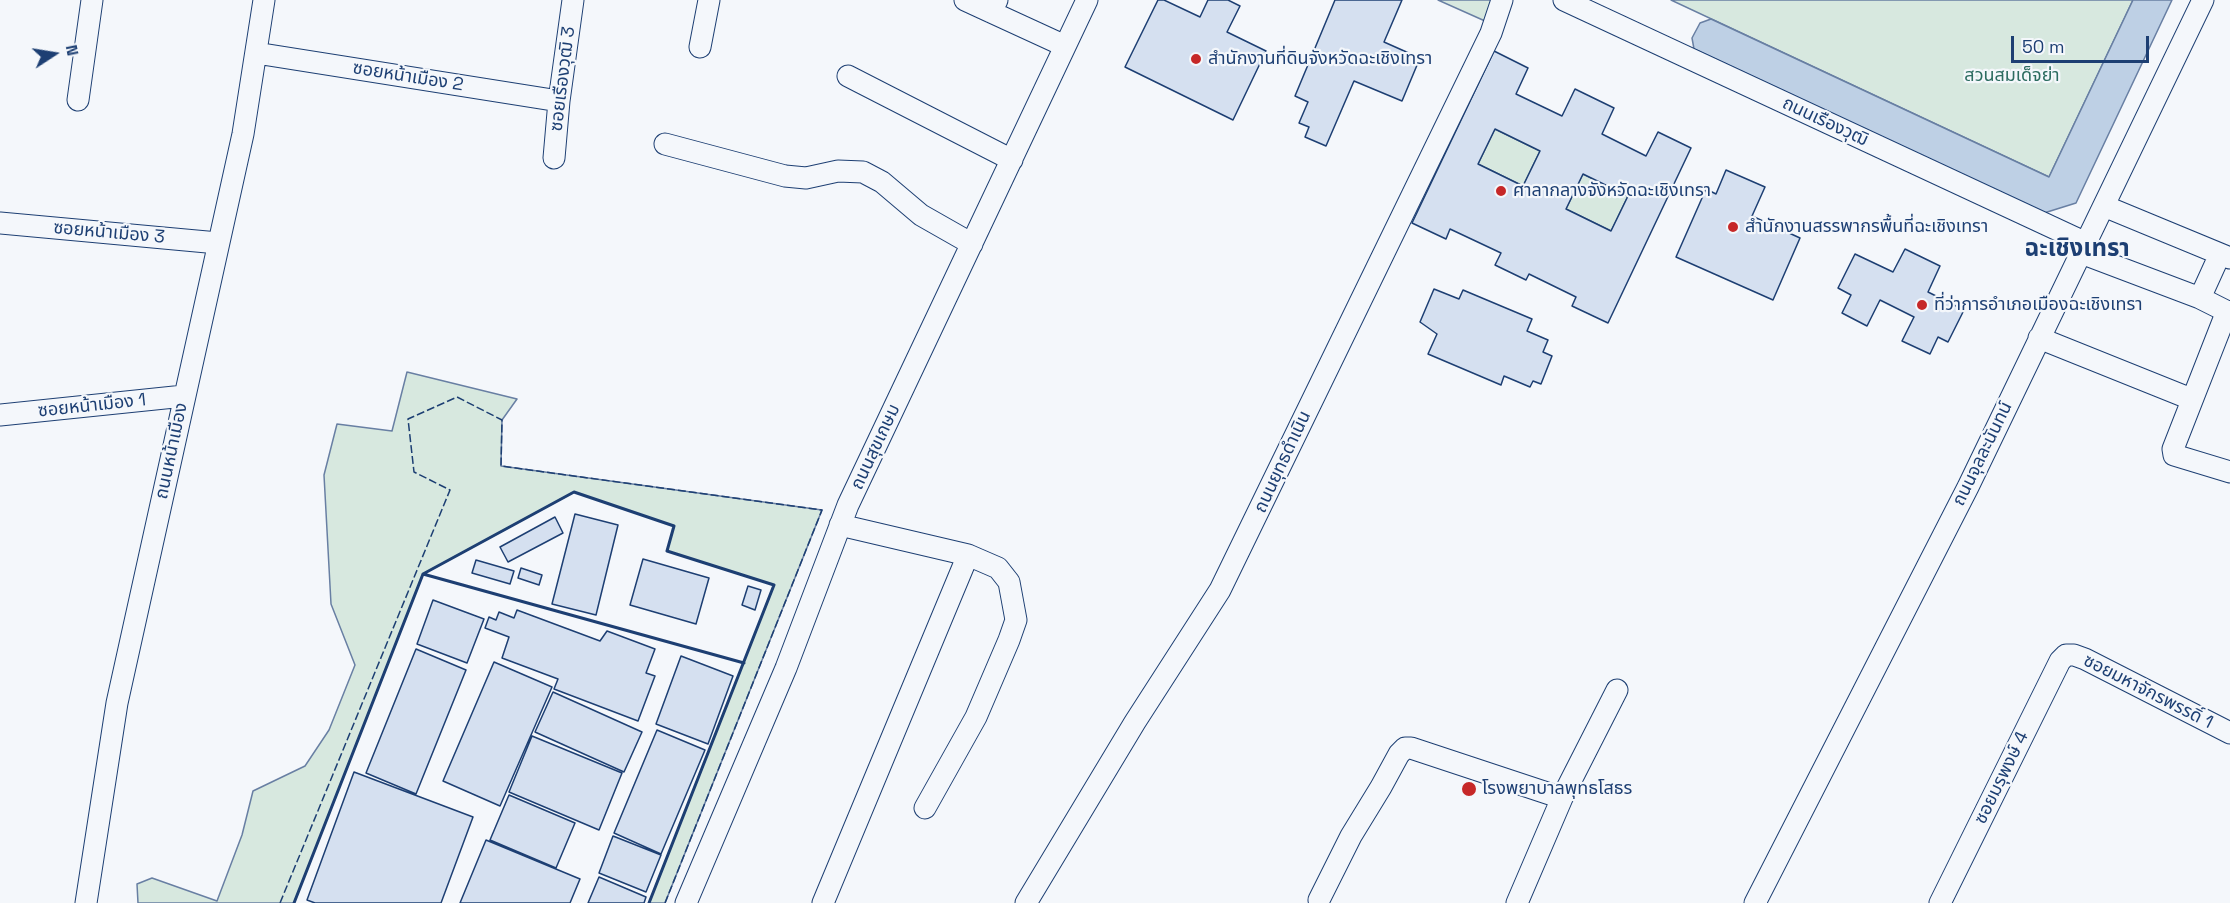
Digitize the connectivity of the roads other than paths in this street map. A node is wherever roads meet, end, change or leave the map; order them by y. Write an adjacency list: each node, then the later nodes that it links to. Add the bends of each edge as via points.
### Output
1 (92, 0): 15 (street)
2 (264, 0): 13 (street, ถนนหน้าเมือง)
3 (573, 0): 16 (street, ซอยเรืองวุฒิ 3)
4 (708, 0): 12 (street)
5 (965, 0): 10 (street)
6 (1088, 0): 11 (street, ถนนสุขเกษม)
7 (1502, 0): 44 (street, ถนนยุทธดำเนิน, via 1491,33 1220,590)
8 (1564, 0): 24 (street, ถนนเรืองวุฒิ)
9 (2203, 0): 20 (street, ถนนจุลละนันทน์)
10 (994, 6): 11 (street)
11 (1065, 46): 19 (street, ถนนสุขเกษม)
12 (700, 47)
13 (256, 53): 16 (street, ซอยหน้าเมือง 2); 22 (street, ถนนหน้าเมือง, via 243,134)
14 (848, 76): 19 (street)
15 (78, 100)
16 (559, 101): 18 (street, ซอยเรืองวุฒิ 3)
17 (665, 144): 23 (street, via 785,176 806,178 838,171 863,172 882,182 921,215)
18 (554, 158)
19 (1012, 159): 23 (street, ถนนสุขเกษม)
20 (2104, 206): 24 (street, ถนนจุลละนันทน์); 25 (street)
21 (0, 223): 22 (street, ซอยหน้าเมือง 3)
22 (218, 243): 29 (street, ถนนหน้าเมือง)
23 (972, 244): 33 (street, ถนนสุขเกษม)
24 (2083, 248): 26 (street, ถนนเรืองวุฒิ); 28 (street, ถนนจุลละนันทน์)
25 (2225, 256): 26 (street)
26 (2200, 298): 27 (street, ถนนเรืองวุฒิ)
27 (2229, 312): 30 (street)
28 (2039, 338): 30 (street); 46 (street, ถนนจุลละนันทน์, via 1968,487)
29 (184, 396): 31 (street, ซอยหน้าเมือง 1); 41 (street, ถนนหน้าเมือง, via 117,703)
30 (2191, 399): 32 (street, via 2173,454)
31 (0, 415)
32 (2230, 472)
33 (840, 525): 34 (street); 42 (street, ถนนสุขเกษม, via 786,668)
34 (968, 555): 39 (street, via 998,568 1009,582 1016,620 976,717); 43 (street)
35 (2066, 655): 37 (street, ซอยมหาจักรพรรดิ์ 1, via 2085,659); 47 (street, ซอยมรุพงษ์ 4)
36 (1617, 690): 38 (street)
37 (2230, 733)
38 (1562, 798): 40 (street, via 1405,748 1351,836); 45 (street)
39 (925, 808)
40 (1319, 900)
41 (86, 903)
42 (686, 903)
43 (823, 903)
44 (1026, 903)
45 (1517, 903)
46 (1755, 903)
47 (1940, 903)

